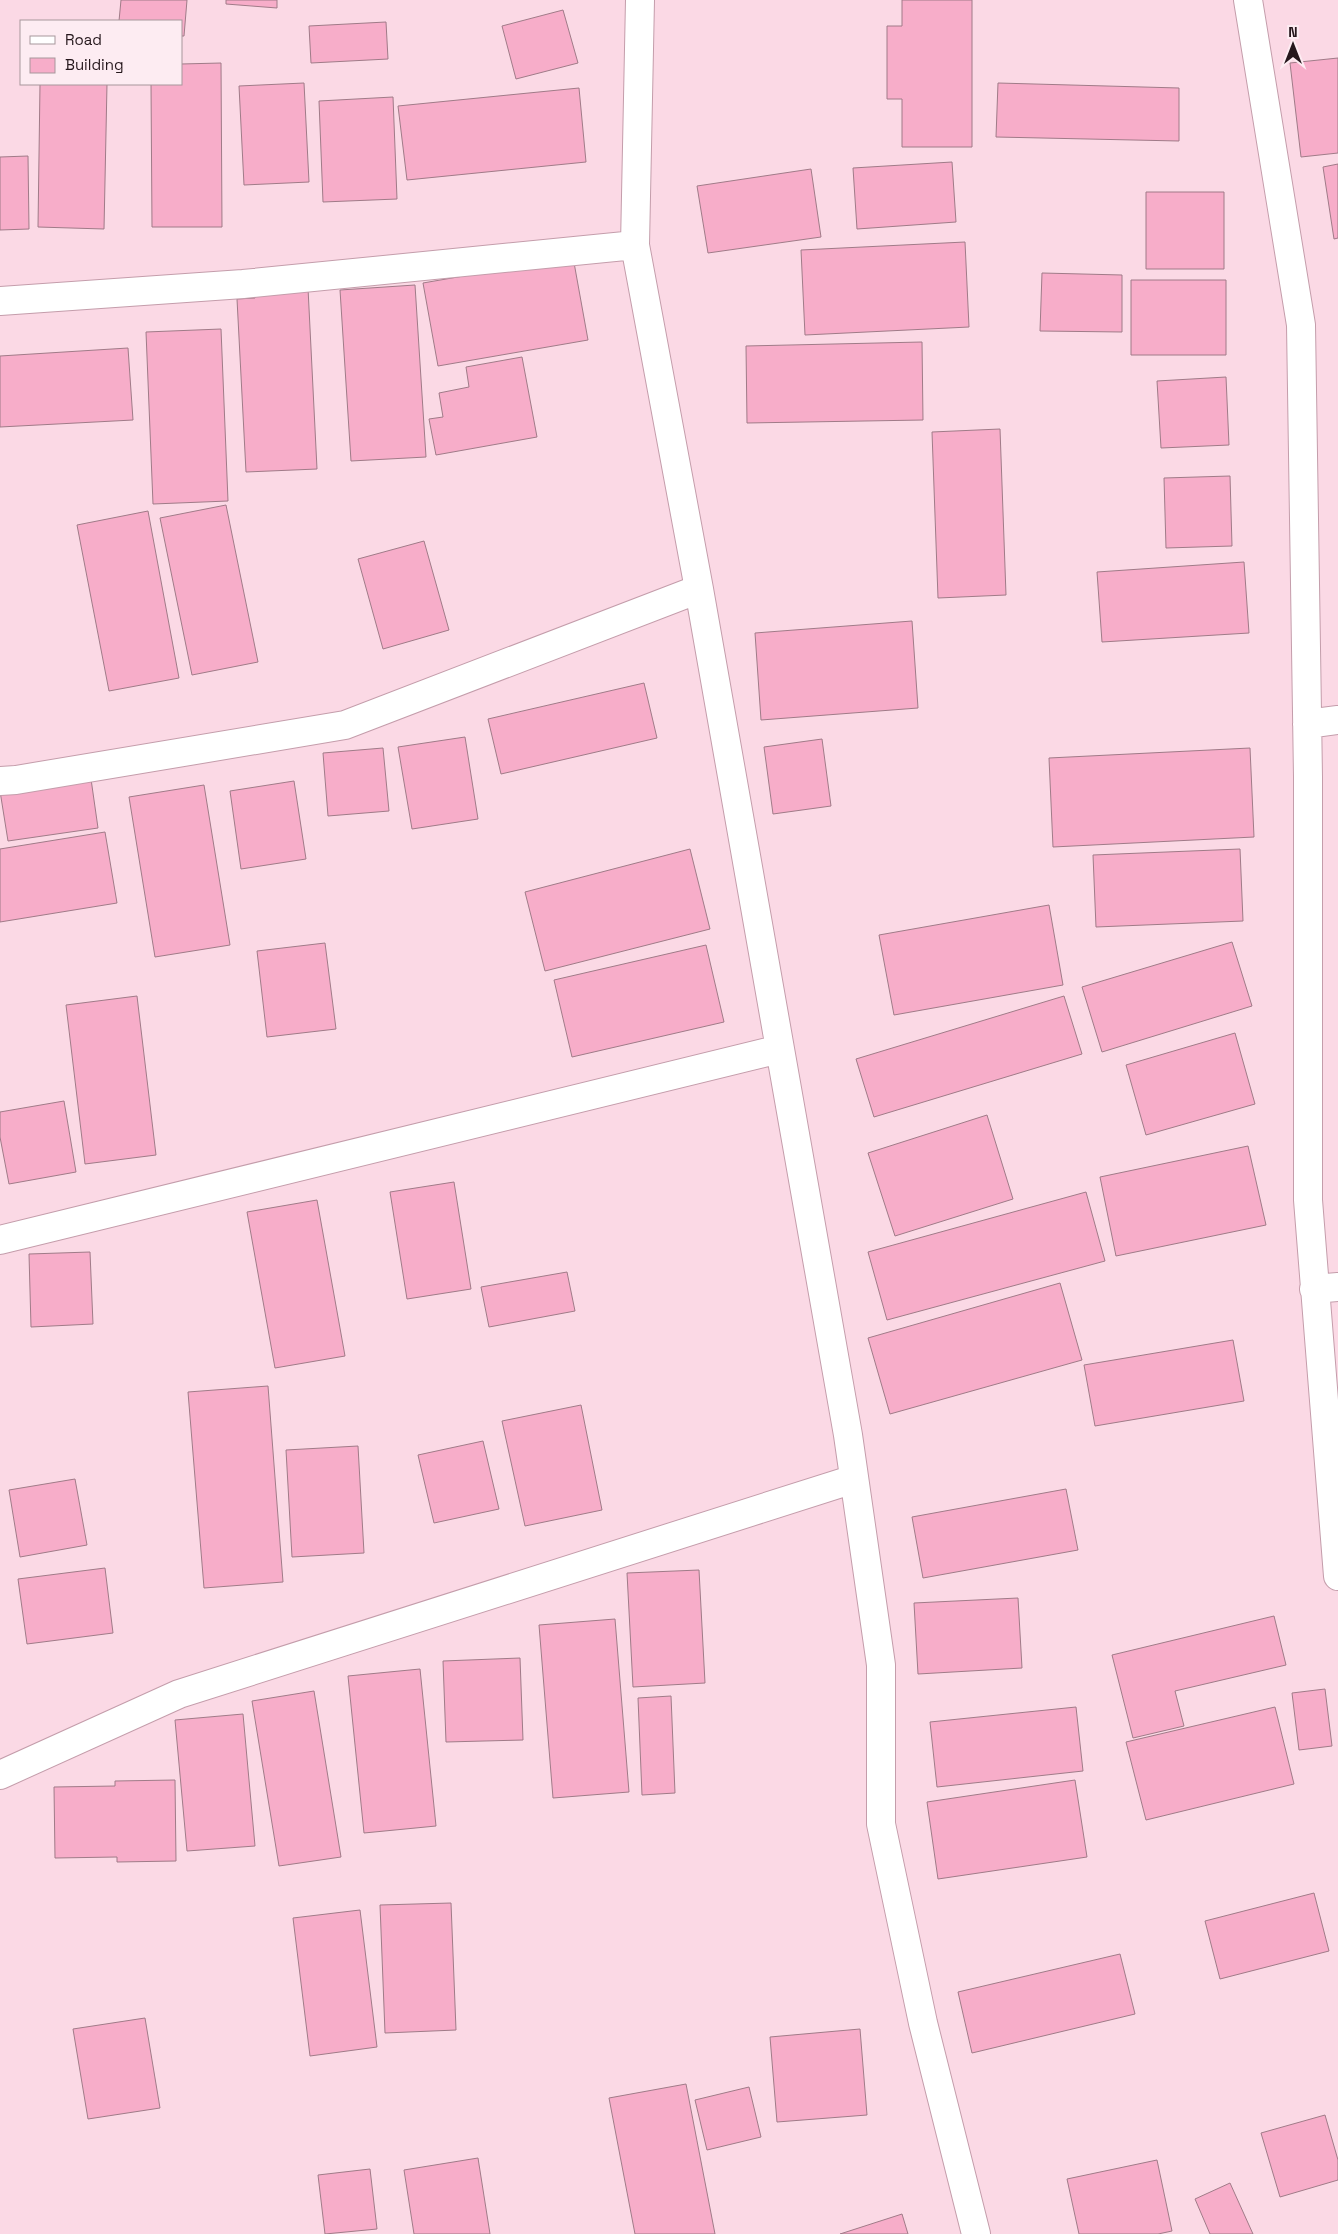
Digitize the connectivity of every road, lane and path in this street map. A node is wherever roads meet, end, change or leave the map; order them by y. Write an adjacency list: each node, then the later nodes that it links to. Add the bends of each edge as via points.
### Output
1 (640, 0): 3 (street)
2 (1248, 0): 7 (street, via 1301,325)
3 (635, 244): 4 (street, via 243,284); 5 (street)
4 (0, 302)
5 (700, 589): 8 (street, via 345,725); 9 (street)
6 (1338, 720): 7 (street)
7 (1307, 724): 11 (street, via 1308,1200)
8 (0, 781)
9 (780, 1049): 10 (street); 12 (street)
10 (0, 1240)
11 (1326, 1288): 13 (street)
12 (854, 1479): 14 (street, via 179,1694); 15 (street, via 881,1665 881,1824 923,2022)
13 (1338, 1576)
14 (0, 1775)
15 (976, 2234)

